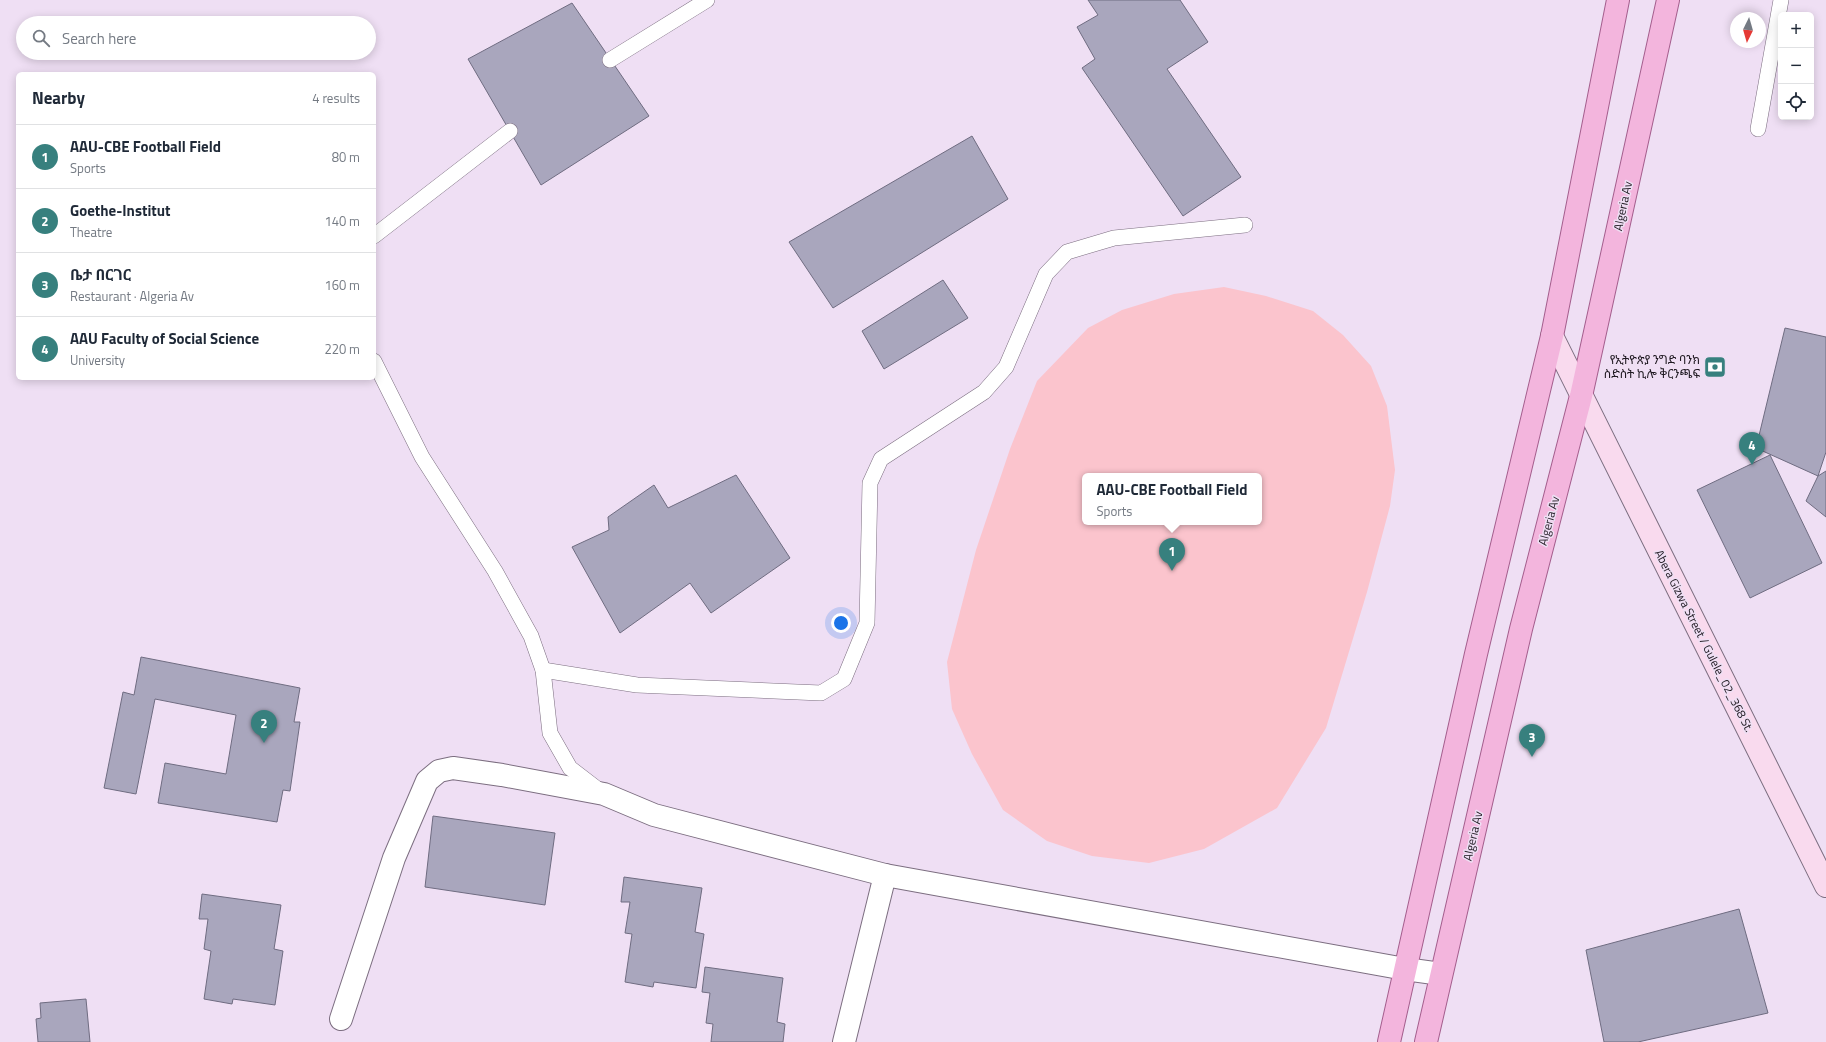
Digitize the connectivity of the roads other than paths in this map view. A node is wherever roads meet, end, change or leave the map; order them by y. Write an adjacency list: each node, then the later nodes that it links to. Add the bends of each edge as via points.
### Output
1 (707, 0): 5 (lane)
2 (1618, 0): 10 (main road)
3 (1668, 0): 12 (main road, Algeria Av)
4 (1781, 0): 6 (lane)
5 (610, 60)
6 (1758, 129)
7 (510, 131): 9 (lane)
8 (1244, 224): 13 (lane, via 1114,238 1067,252 1046,274 1006,366 984,392 881,459 870,483 867,623 844,679 821,693 636,685)
9 (376, 234)
10 (1552, 336): 12 (main road, Abera Gizwa Street / Gulele_02_368 St.); 17 (main road, via 1476,654)
11 (376, 365): 13 (lane, via 422,457 495,572 531,636)
12 (1581, 396): 16 (main road, Abera Gizwa Street / Gulele_02_368 St.); 18 (main road, Algeria Av, via 1521,629)
13 (543, 670): 14 (lane, via 550,733 570,768)
14 (604, 794): 15 (street, via 654,815); 19 (street, via 502,774 453,768 439,771 427,781 394,858)
15 (885, 875): 17 (street); 20 (street)
16 (1826, 886)
17 (1405, 969): 18 (street); 21 (main road)
18 (1441, 974): 22 (main road, Algeria Av)
19 (341, 1019)
20 (844, 1042)
21 (1389, 1042)
22 (1426, 1042)

